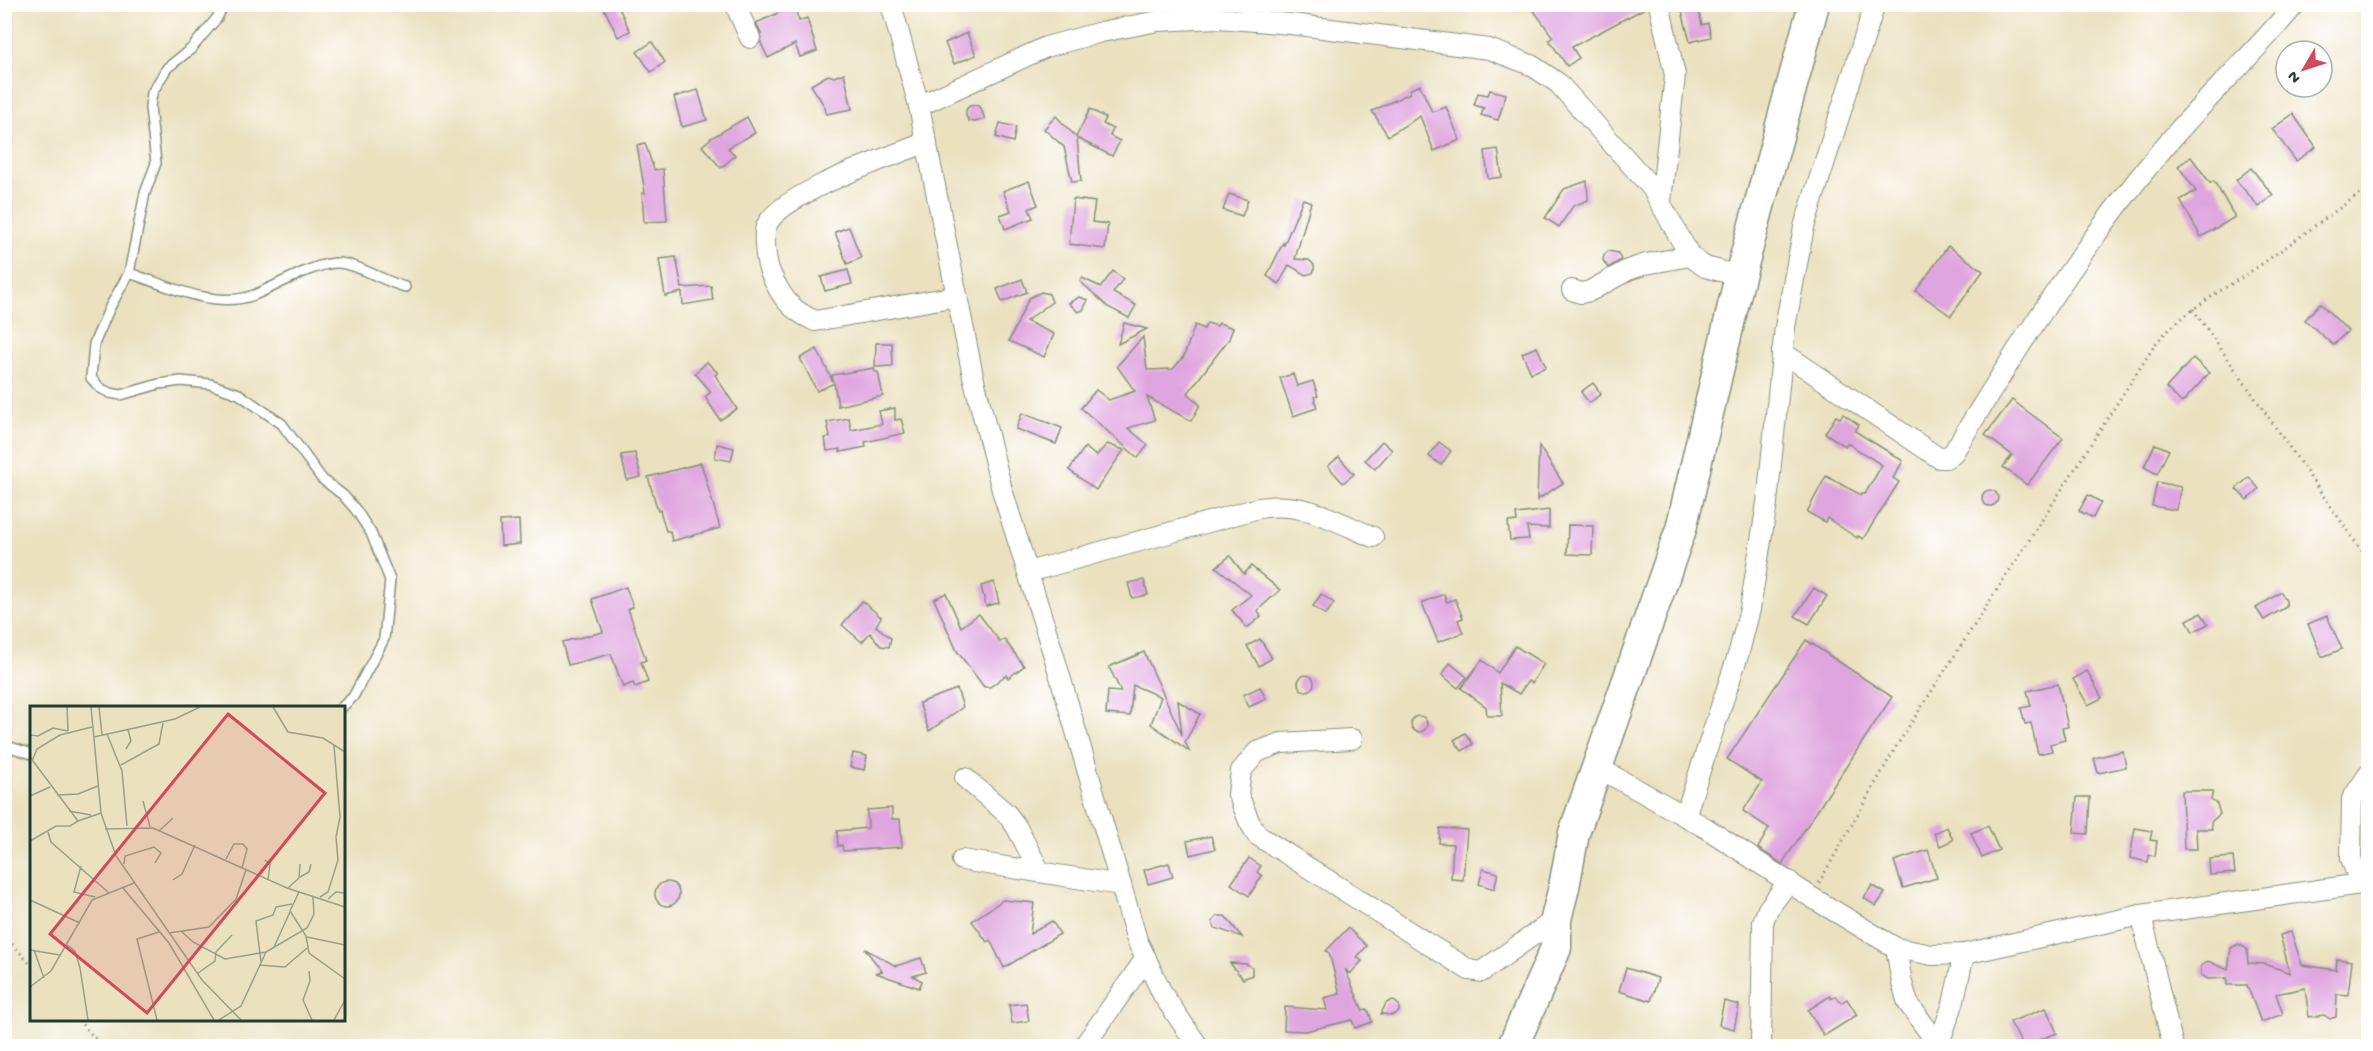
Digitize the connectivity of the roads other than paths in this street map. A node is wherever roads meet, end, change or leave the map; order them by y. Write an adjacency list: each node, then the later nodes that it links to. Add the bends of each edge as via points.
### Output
1 (224, 4): 13 (lane, via 191,49 167,68 152,93 156,163)
2 (738, 4): 8 (street)
3 (891, 4): 9 (street)
4 (1659, 4): 11 (street, via 1675,75)
5 (1814, 4): 14 (main road)
6 (1875, 4): 18 (street, via 1804,227)
7 (2295, 4): 18 (street, via 2152,161 2089,242 2025,335 1953,453 1946,458 1939,458)
8 (750, 38)
9 (919, 106): 10 (street); 11 (street, via 1046,47 1158,21 1218,18 1411,38 1489,49 1544,73 1558,83)
10 (927, 142): 17 (street); 17 (street, via 800,194 776,212 766,227 766,263 779,294 799,314 815,321)
11 (1661, 201): 12 (street)
12 (1690, 256): 14 (street, via 1705,267); 16 (street, via 1628,270 1590,291)
13 (129, 273): 15 (lane, via 203,297 226,300 252,296 322,265 338,262); 21 (lane, via 94,344 92,378 100,388 121,395 182,381 210,384 239,394 282,424 322,479 343,495 371,533 390,580 384,639 353,698)
14 (1740, 276): 25 (main road, via 1681,529)
15 (405, 287)
16 (1572, 290)
17 (957, 296): 20 (street, via 999,478)
18 (1782, 352): 28 (street, via 1767,503 1750,609 1740,652)
19 (1373, 537): 20 (street, via 1307,509 1280,505)
20 (1028, 572): 33 (street)
21 (343, 706)
22 (1352, 739): 35 (street, via 1281,743 1257,752 1241,771 1239,794 1257,836 1469,970 1481,972)
23 (4, 745): 24 (lane)
24 (30, 753)
25 (1598, 767): 28 (street); 35 (main road, via 1574,833)
26 (2368, 775): 32 (street, via 2352,799 2351,858)
27 (965, 778): 30 (street, via 1006,813)
28 (1685, 816): 31 (street)
29 (962, 861): 30 (street)
30 (1040, 872): 33 (street)
31 (1789, 882): 36 (street); 43 (street, via 1763,922)
32 (2364, 883): 34 (street)
33 (1121, 885): 38 (street)
34 (2141, 915): 37 (street); 44 (street)
35 (1556, 919): 42 (main road, via 1556,948)
36 (1896, 948): 37 (street, via 1932,955); 39 (street, via 1908,1003)
37 (1964, 954): 39 (street)
38 (1146, 958): 40 (street); 41 (street, via 1163,995)
39 (1939, 1046)
40 (1084, 1047)
41 (1198, 1047)
42 (1513, 1047)
43 (1761, 1047)
44 (2173, 1047)

